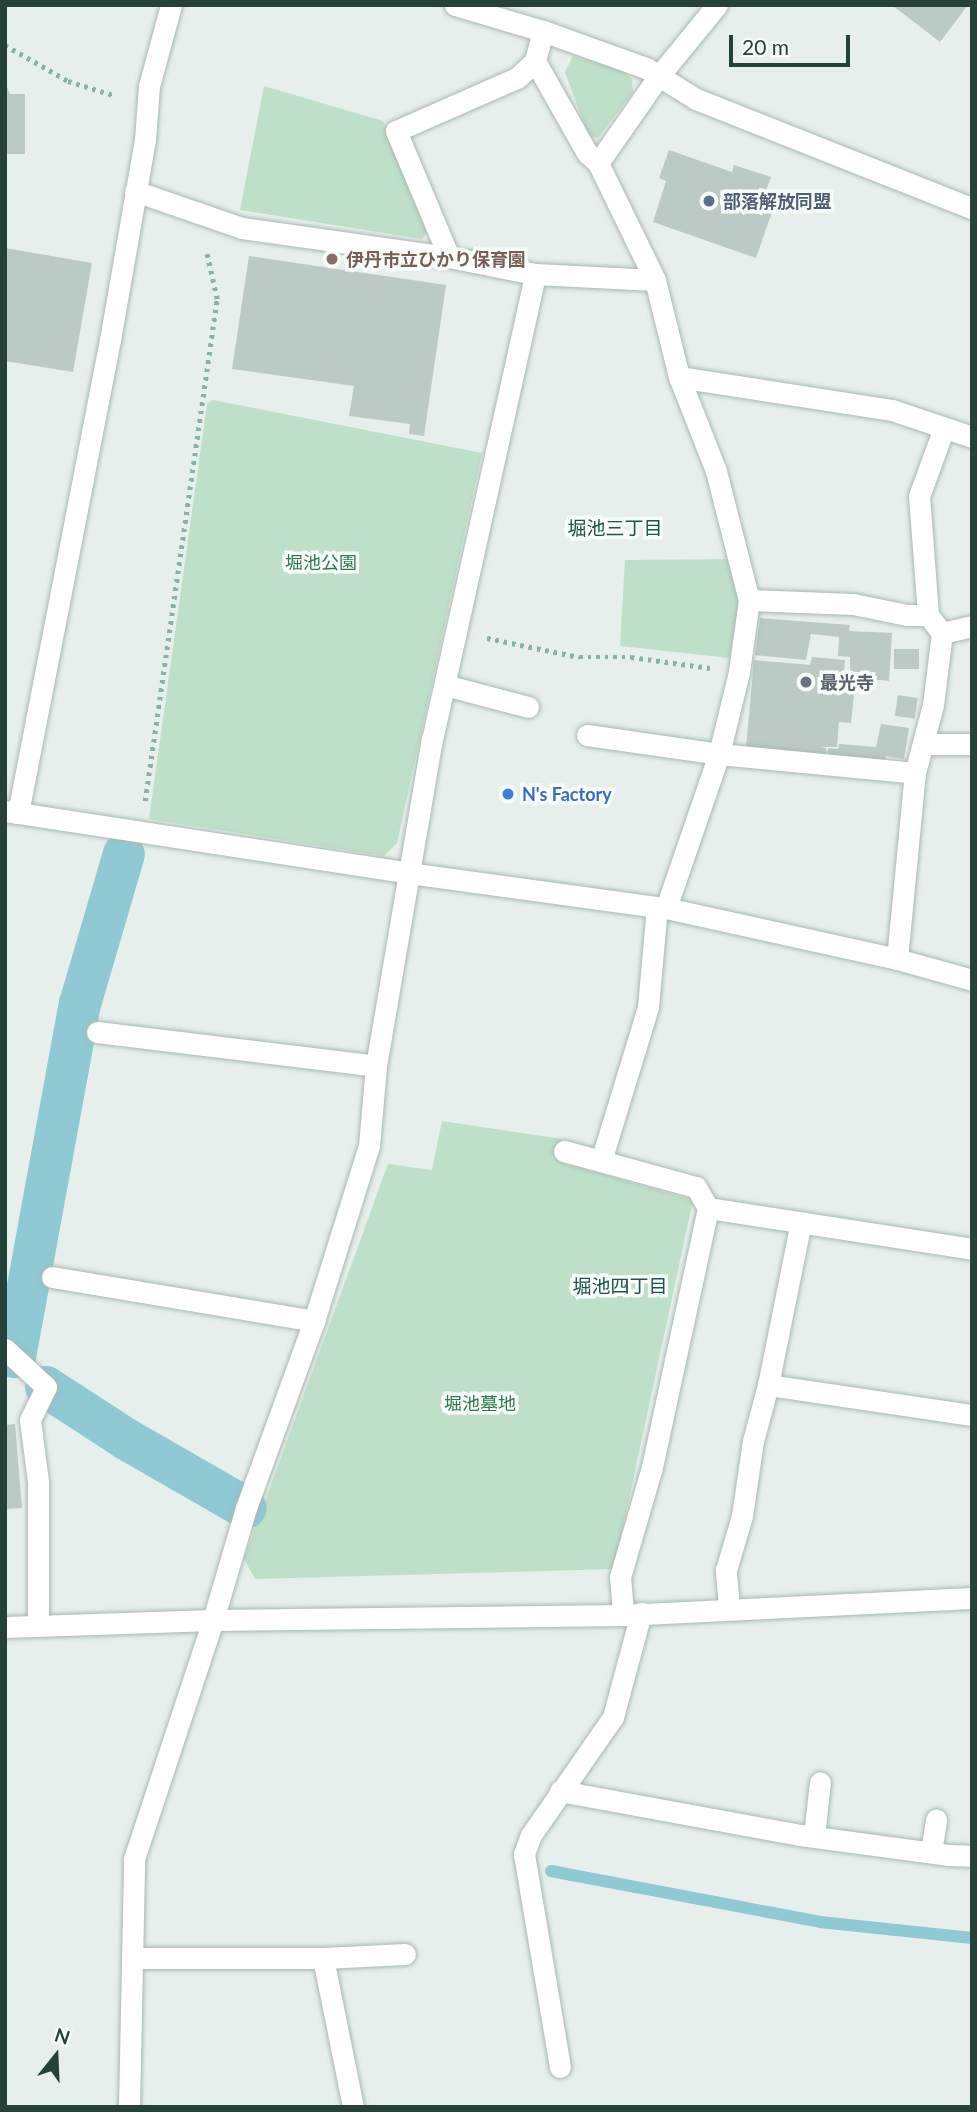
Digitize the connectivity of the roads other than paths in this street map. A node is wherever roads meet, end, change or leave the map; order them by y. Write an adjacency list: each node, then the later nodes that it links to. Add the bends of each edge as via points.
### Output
1 (171, 5): 9 (street, via 149,86)
2 (455, 5): 4 (street)
3 (717, 5): 7 (street)
4 (499, 12): 5 (street)
5 (543, 31): 6 (street); 7 (street, via 646,68)
6 (536, 61): 8 (street, via 587,153); 11 (street, via 517,78 396,131)
7 (658, 77): 8 (street); 10 (street, via 696,99)
8 (598, 163): 13 (street)
9 (135, 191): 11 (street, via 242,228); 28 (street)
10 (972, 208)
11 (449, 257): 12 (street)
12 (535, 274): 13 (street); 21 (street)
13 (655, 280): 14 (street)
14 (679, 377): 15 (street, via 892,410); 17 (street, via 716,471)
15 (944, 428): 16 (street); 18 (street, via 919,496)
16 (972, 437)
17 (749, 600): 18 (street, via 853,604); 26 (street, via 739,673)
18 (929, 615): 20 (street)
19 (972, 626): 20 (street)
20 (942, 633): 24 (street)
21 (445, 685): 22 (street); 29 (street)
22 (528, 707)
23 (587, 735): 26 (street)
24 (923, 744): 25 (street); 27 (street)
25 (972, 744)
26 (719, 754): 27 (street); 30 (street)
27 (915, 774): 31 (street)
28 (11, 812): 29 (street)
29 (409, 873): 30 (street); 34 (street)
30 (661, 907): 31 (street); 36 (street, via 648,1007)
31 (897, 959): 32 (street)
32 (972, 980)
33 (97, 1032): 34 (street)
34 (376, 1066): 41 (street, via 369,1146)
35 (564, 1152): 36 (street)
36 (601, 1161): 37 (street, via 696,1187)
37 (708, 1208): 38 (street); 47 (street, via 652,1467 620,1577)
38 (801, 1222): 39 (street); 43 (street)
39 (972, 1249)
40 (52, 1277): 41 (street)
41 (314, 1321): 48 (street, via 246,1508)
42 (5, 1349): 49 (street, via 46,1387 30,1420 38,1482)
43 (768, 1385): 44 (street); 46 (street, via 753,1441 742,1516 726,1570)
44 (972, 1415)
45 (972, 1598): 46 (street)
46 (729, 1607): 47 (street)
47 (632, 1614): 48 (street); 52 (street, via 613,1717)
48 (213, 1620): 49 (street); 58 (street, via 134,1859)
49 (38, 1626): 50 (street)
50 (5, 1627)
51 (820, 1782): 54 (street)
52 (560, 1791): 54 (street); 60 (street, via 524,1854)
53 (936, 1819): 55 (street)
54 (814, 1836): 55 (street)
55 (931, 1853): 56 (street)
56 (972, 1856)
57 (405, 1954): 59 (street)
58 (133, 1958): 59 (street); 61 (street)
59 (323, 1958): 62 (street)
60 (560, 2067)
61 (129, 2107)
62 (354, 2107)

